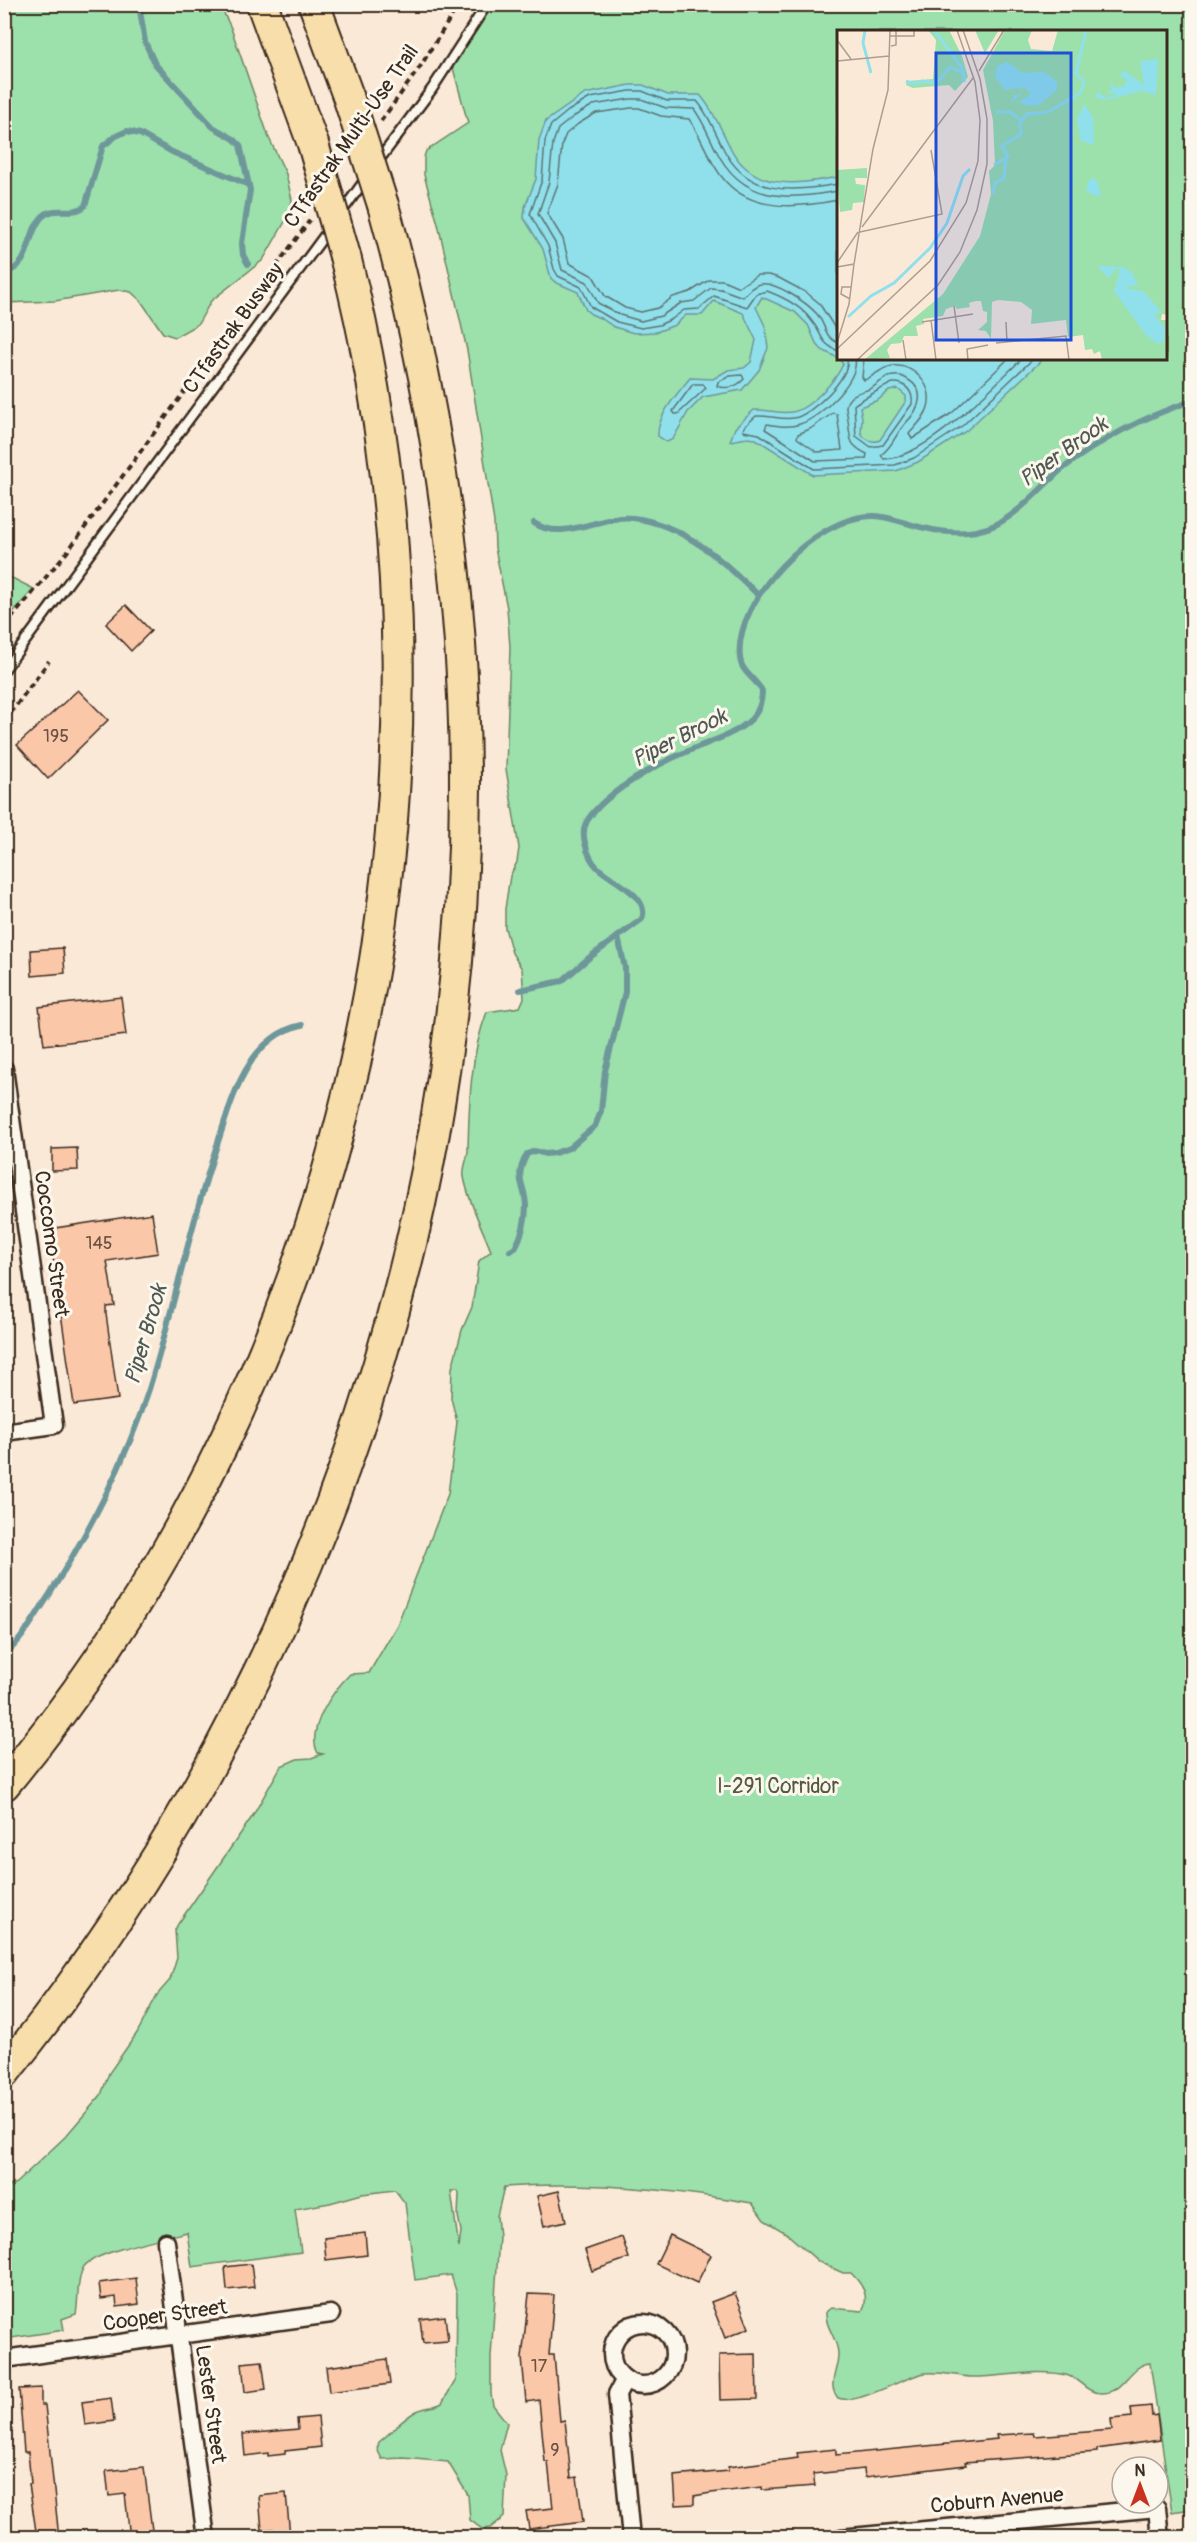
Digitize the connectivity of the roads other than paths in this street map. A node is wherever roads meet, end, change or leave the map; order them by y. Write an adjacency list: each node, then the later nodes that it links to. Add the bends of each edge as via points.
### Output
1 (245, 4): 5 (highway, via 271,53)
2 (262, 4): 5 (highway)
3 (314, 4): 10 (highway, bridge, via 382,205 417,340 440,472 454,591 463,724 464,841 457,952 441,1083 402,1277 370,1395 326,1520 270,1650 213,1762 158,1857 82,1972)
4 (487, 4): 6 (lane, CTfastrak Busway, via 432,89)
5 (288, 74): 9 (highway, bridge, via 313,144 363,333 381,439 393,556 397,739 388,860 375,958 349,1088 324,1183 254,1377 168,1547 123,1621)
6 (4, 670)
7 (4, 1069): 8 (street, Coccomo Street, via 54,1425)
8 (4, 1432)
9 (4, 1785)
10 (4, 2073)
11 (166, 2242): 13 (street, Lester Street)
12 (331, 2314): 13 (street, Cooper Street)
13 (179, 2336): 14 (street, Cooper Street); 16 (street, Lester Street)
14 (4, 2359)
15 (625, 2379): 17 (street, via 616,2394)
16 (206, 2538)
17 (631, 2538)
18 (840, 2538): 19 (street, Coburn Avenue, via 1157,2508)
19 (1161, 2538)

